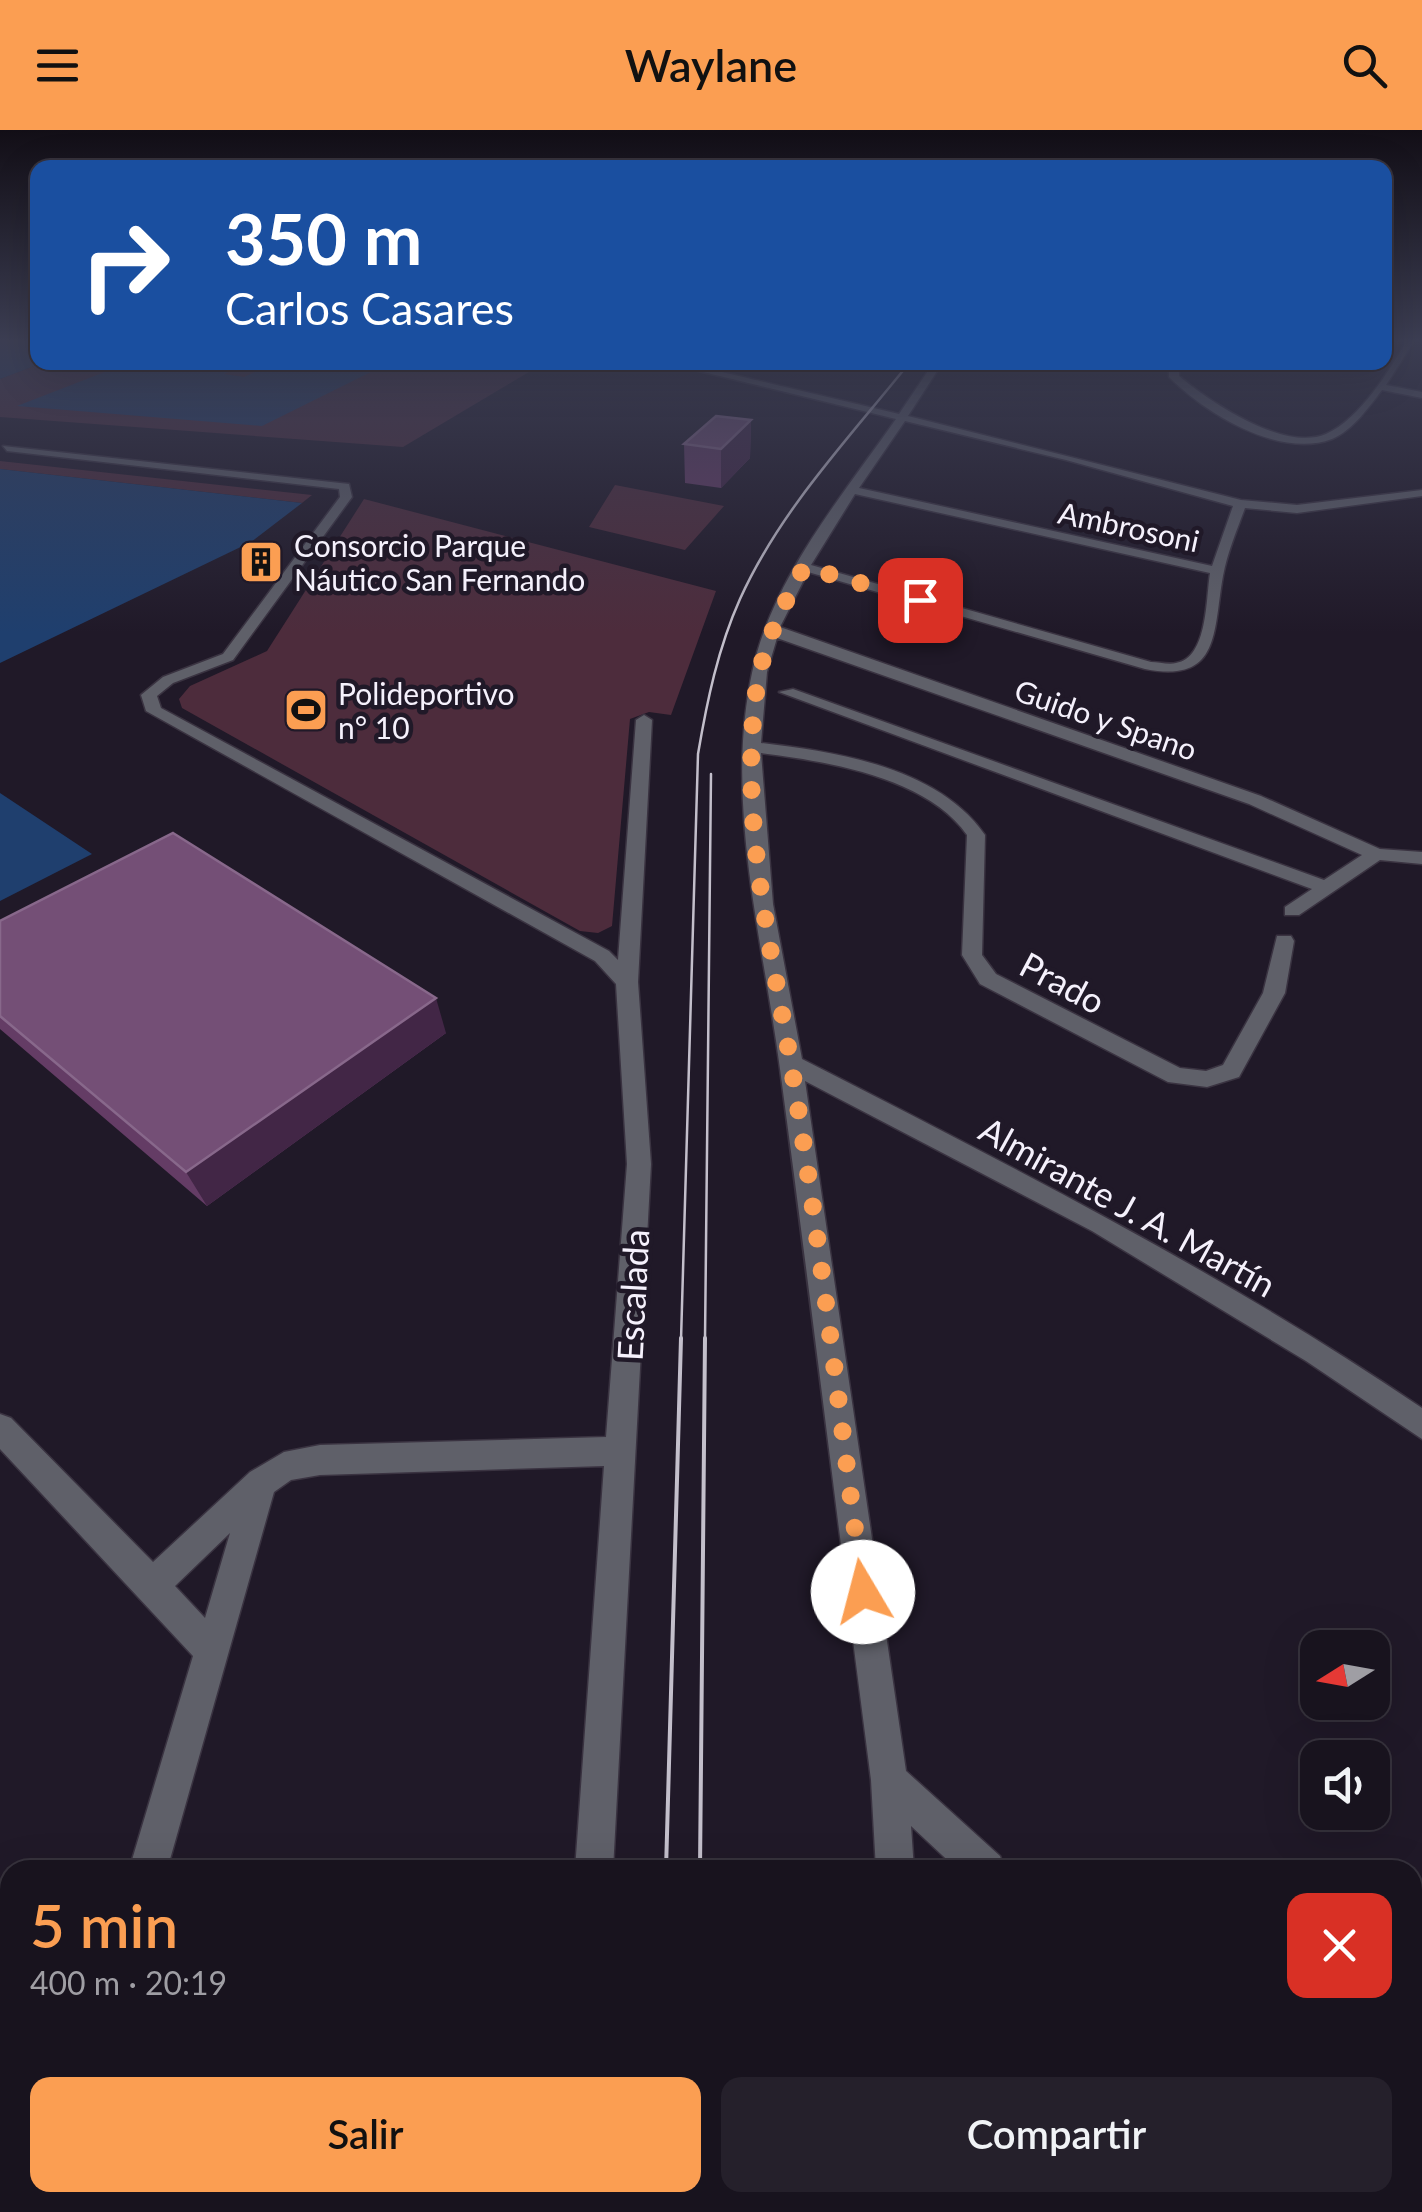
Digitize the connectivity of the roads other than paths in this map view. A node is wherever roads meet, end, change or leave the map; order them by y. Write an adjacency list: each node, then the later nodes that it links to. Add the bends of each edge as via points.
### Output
1 (891, 437): 4 (street)
2 (979, 437): 6 (street)
3 (7, 448): 18 (street, via 327,481 348,491 228,657 168,680 149,694 154,711 602,956)
4 (855, 491): 7 (street); 8 (street, Ambrosoni)
5 (1422, 492): 6 (street, via 1296,509)
6 (1240, 504): 8 (street)
7 (804, 567): 8 (street, via 1150,666 1179,668 1194,661 1206,643); 9 (street)
8 (1217, 571)
9 (770, 631): 12 (street); 13 (street, Guido y Spano, via 1255,800)
10 (787, 692): 15 (street)
11 (644, 720): 18 (street, Escalada)
12 (752, 747): 17 (street, Prado, via 842,760 948,805 976,834 972,956 988,979 1176,1076 1207,1079 1232,1072 1277,991); 19 (street, via 768,948)
13 (1376, 854): 14 (street, Guido y Spano); 15 (street)
14 (1422, 858)
15 (1325, 886): 16 (street)
16 (1292, 911)
17 (1284, 941)
18 (626, 982): 22 (street, Escalada, via 639,1164)
19 (791, 1064): 20 (street, Almirante J. A. Martín, via 1101,1224 1316,1352); 26 (street)
20 (1422, 1426)
21 (0, 1428): 24 (street)
22 (622, 1451): 23 (street, via 320,1460 284,1467); 28 (street, Escalada)
23 (261, 1483): 24 (street); 25 (street)
24 (152, 1585): 25 (street)
25 (212, 1651): 27 (street)
26 (889, 1780): 29 (street); 30 (street)
27 (151, 1860)
28 (595, 1860)
29 (894, 1860)
30 (975, 1860)

